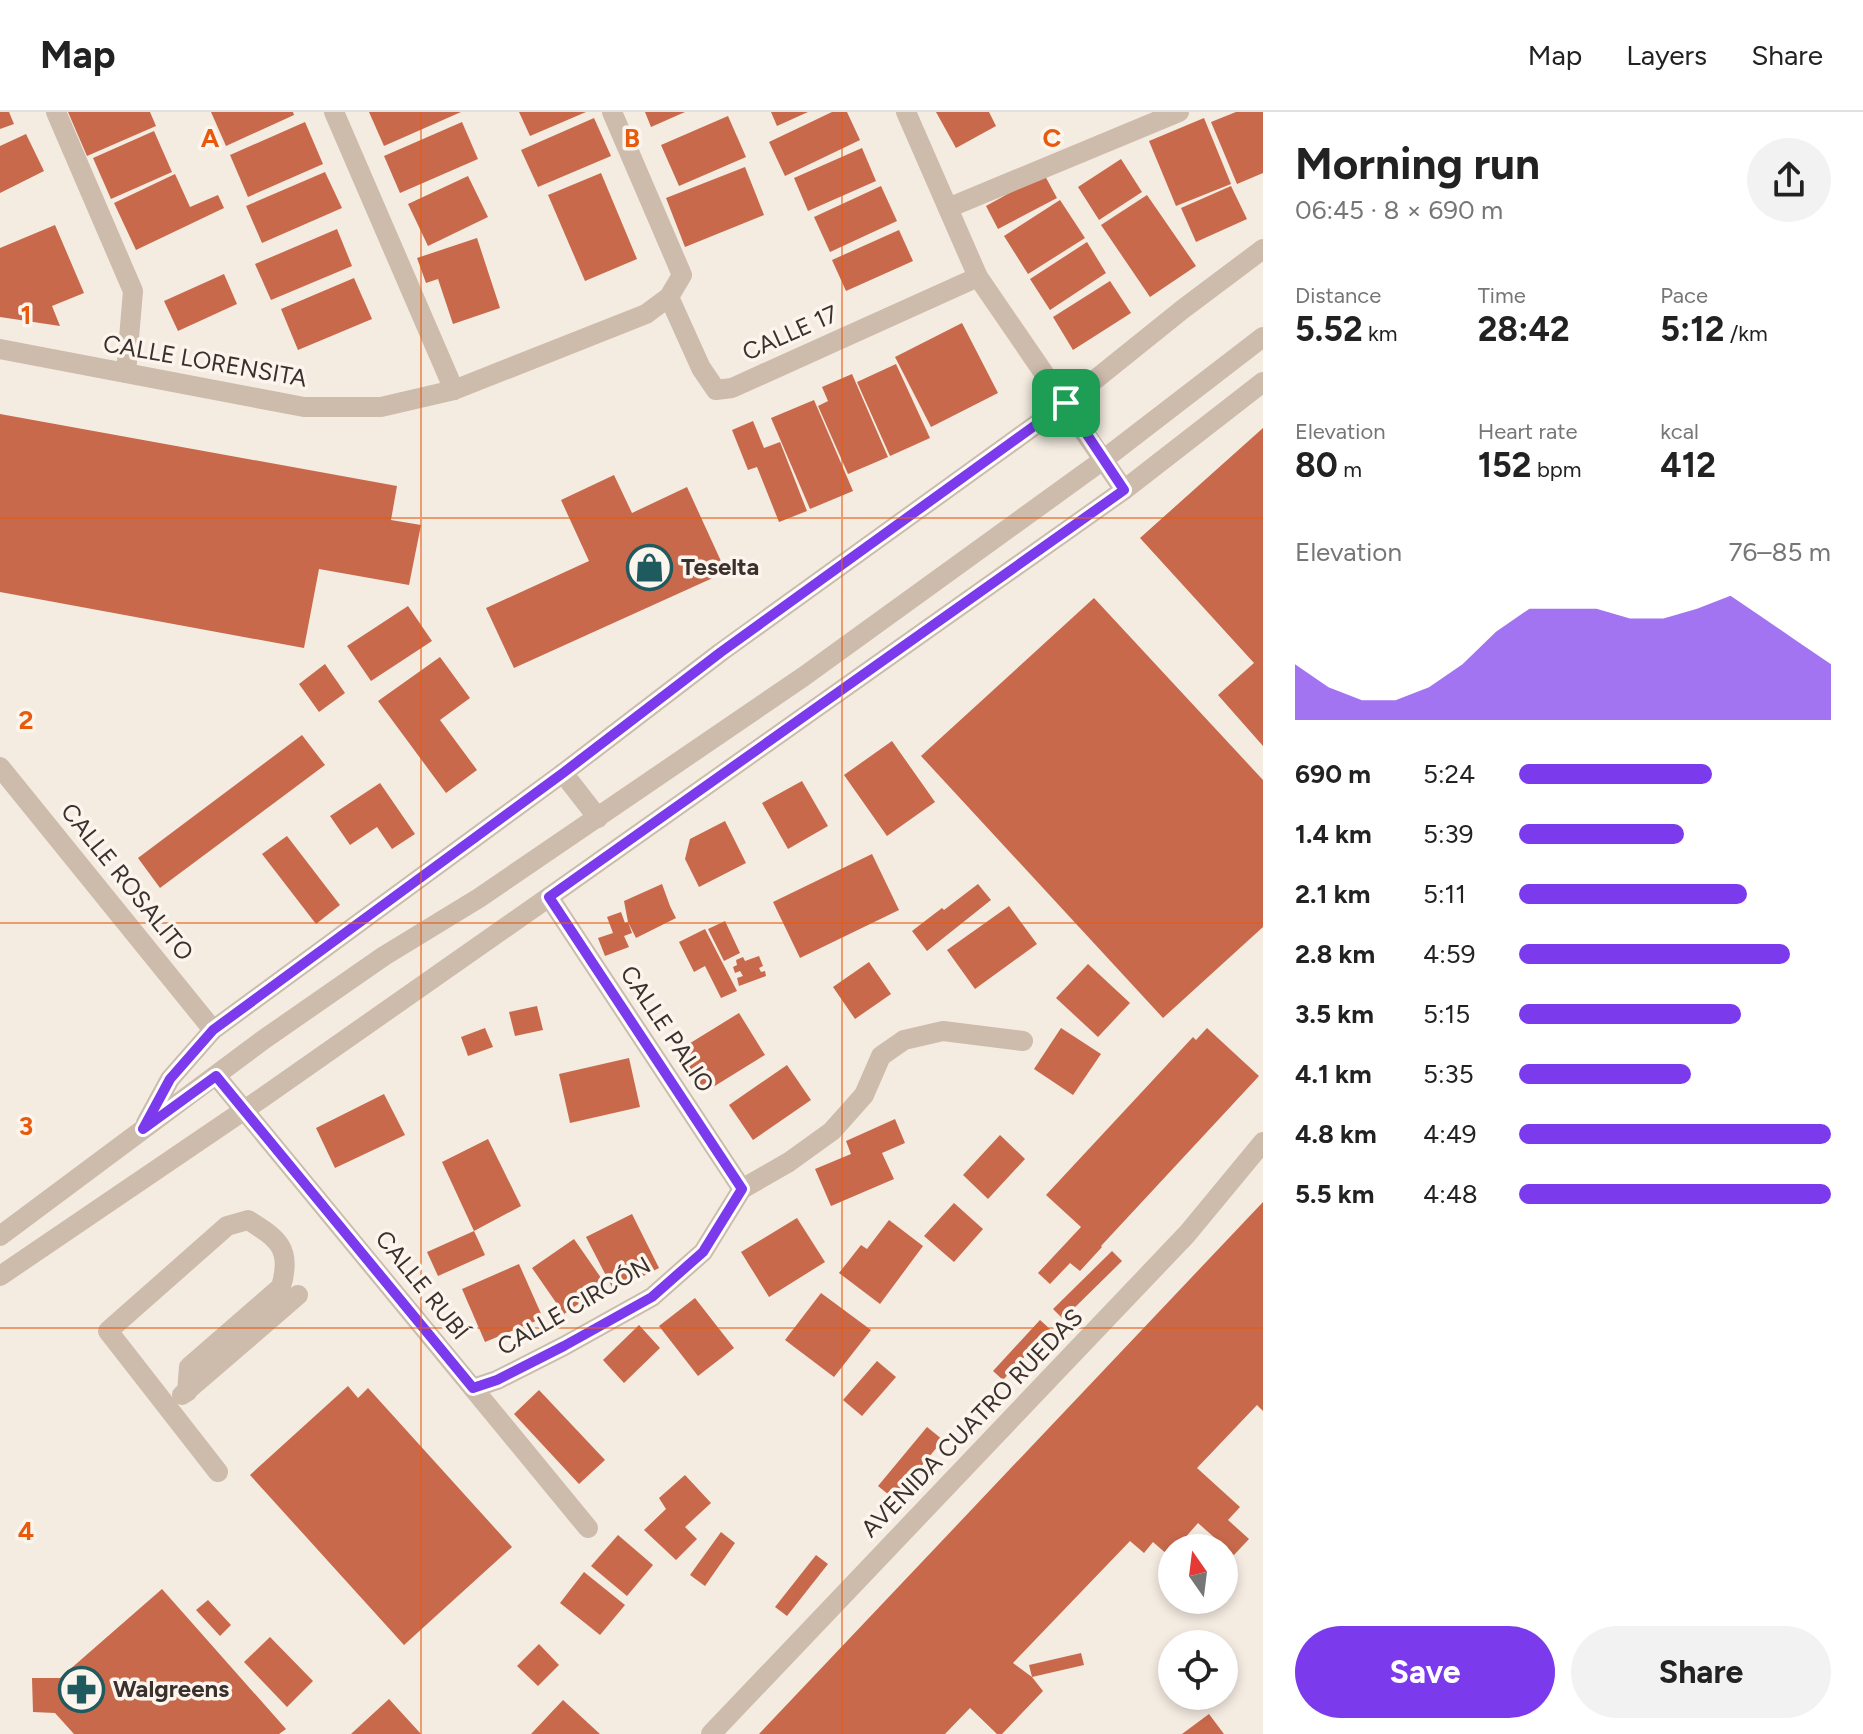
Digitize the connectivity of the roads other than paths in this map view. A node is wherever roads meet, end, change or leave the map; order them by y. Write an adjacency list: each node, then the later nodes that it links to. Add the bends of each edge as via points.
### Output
1 (56, 112): 12 (street, via 133,291)
2 (334, 112): 14 (street)
3 (612, 112): 9 (street, via 682,275)
4 (906, 112): 6 (street)
5 (1179, 112): 6 (street)
6 (948, 208): 8 (street)
7 (1263, 249): 15 (street)
8 (978, 277): 9 (street, CALLE 17, via 732,388 716,390); 15 (street)
9 (669, 297): 14 (street, CALLE LORENSITA, via 646,314)
10 (1263, 337): 16 (street)
11 (0, 349): 12 (street, CALLE LORENSITA)
12 (126, 373): 14 (street, CALLE LORENSITA, via 304,407 381,407)
13 (1263, 382): 17 (street)
14 (454, 390)
15 (1066, 403): 16 (street); 19 (street)
16 (1103, 460): 17 (street); 20 (street)
17 (1124, 490): 21 (street)
18 (0, 767): 22 (street, CALLE ROSALITO)
19 (563, 773): 20 (street); 22 (street)
20 (598, 818): 24 (street, via 384,956)
21 (549, 897): 25 (street); 28 (street, CALLE PALIO)
22 (213, 1030): 26 (street, via 170,1079)
23 (1023, 1041): 28 (street, CALLE CIRCÓN, via 943,1031 904,1040 881,1056 864,1095 832,1131)
24 (216, 1076): 25 (street, CALLE RUBÍ); 26 (street)
25 (244, 1110): 30 (street); 32 (street, CALLE RUBÍ)
26 (143, 1129): 29 (street)
27 (1263, 1142): 37 (street, AVENIDA CUATRO RUEDAS, via 1187,1234)
28 (742, 1189): 32 (street, CALLE CIRCÓN, via 703,1252 652,1297)
29 (0, 1236)
30 (0, 1276)
31 (298, 1295): 33 (street)
32 (473, 1388): 36 (street, CALLE RUBÍ)
33 (187, 1392): 34 (street); 34 (street, via 189,1367 281,1287 284,1251 248,1220 227,1226 108,1331)
34 (164, 1405): 35 (street)
35 (218, 1472)
36 (588, 1528)
37 (711, 1734)

